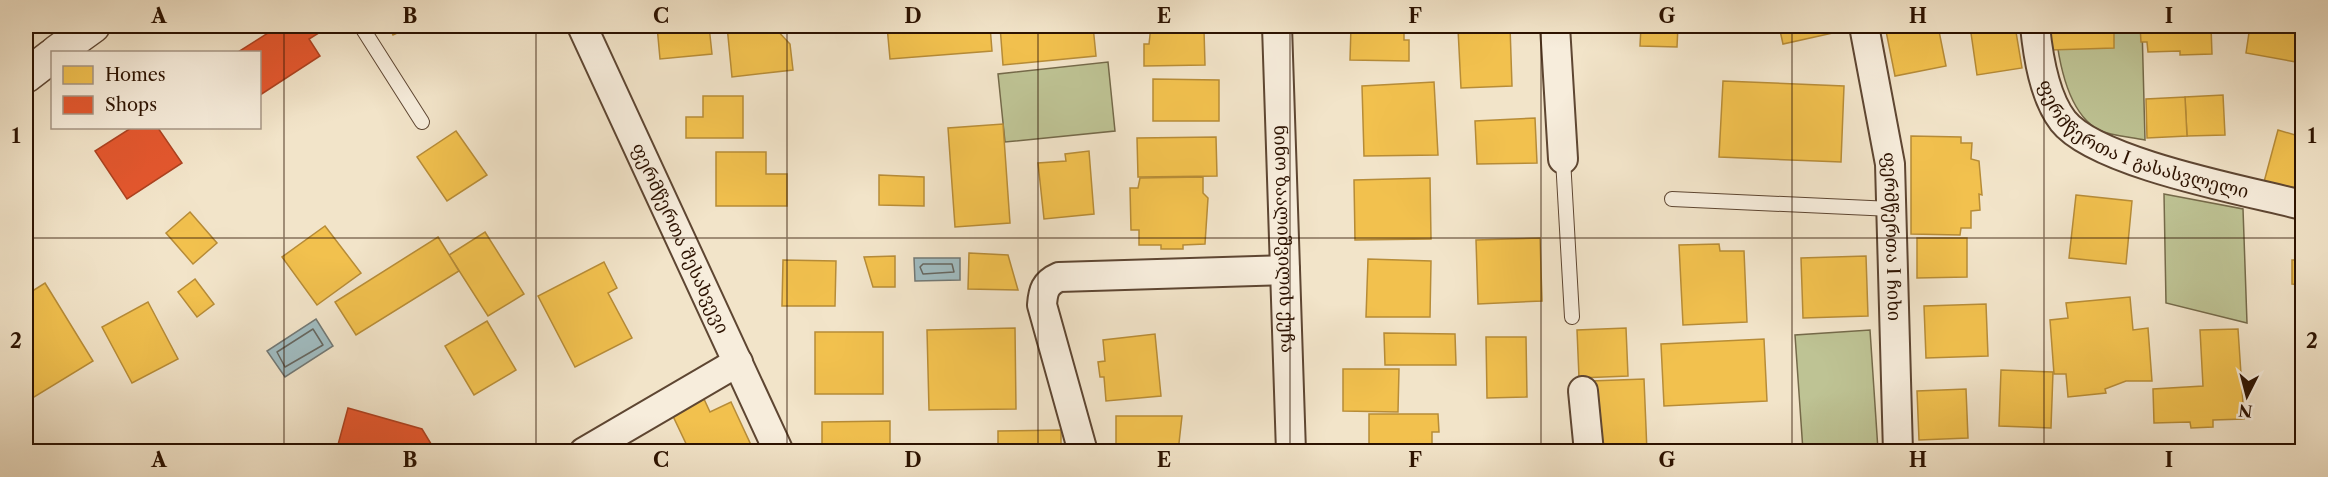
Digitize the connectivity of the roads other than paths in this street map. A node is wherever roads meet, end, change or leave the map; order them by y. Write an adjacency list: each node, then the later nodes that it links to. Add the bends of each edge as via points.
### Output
1 (93, 26): 8 (street)
2 (361, 26): 11 (lane)
3 (582, 26): 18 (street, ფერმწერთა შესახვევი)
4 (1277, 26): 16 (street, ნინო ზაალიშვილის ქუჩა)
5 (1555, 26): 12 (street)
6 (1864, 26): 15 (street, ფერმწერთა I ჩიხი, via 1890,164)
7 (2035, 26): 14 (street, ფერმწერთა I გასასვლელი, via 2040,69 2063,121 2087,142 2128,160)
8 (58, 51)
9 (51, 57): 10 (street)
10 (26, 76)
11 (422, 122)
12 (1563, 159): 17 (lane)
13 (1672, 199): 15 (lane)
14 (2302, 205)
15 (1892, 209): 25 (street, ფერმწერთა I ჩიხი)
16 (1286, 270): 22 (street, via 1052,280 1044,289 1042,305); 23 (street, ნინო ზაალიშვილის ქუჩა)
17 (1572, 317)
18 (738, 362): 20 (street); 21 (street, ფერმწერთა შესახვევი)
19 (1583, 391): 24 (street)
20 (584, 452)
21 (779, 452)
22 (1083, 452)
23 (1291, 452)
24 (1589, 452)
25 (1898, 452)

